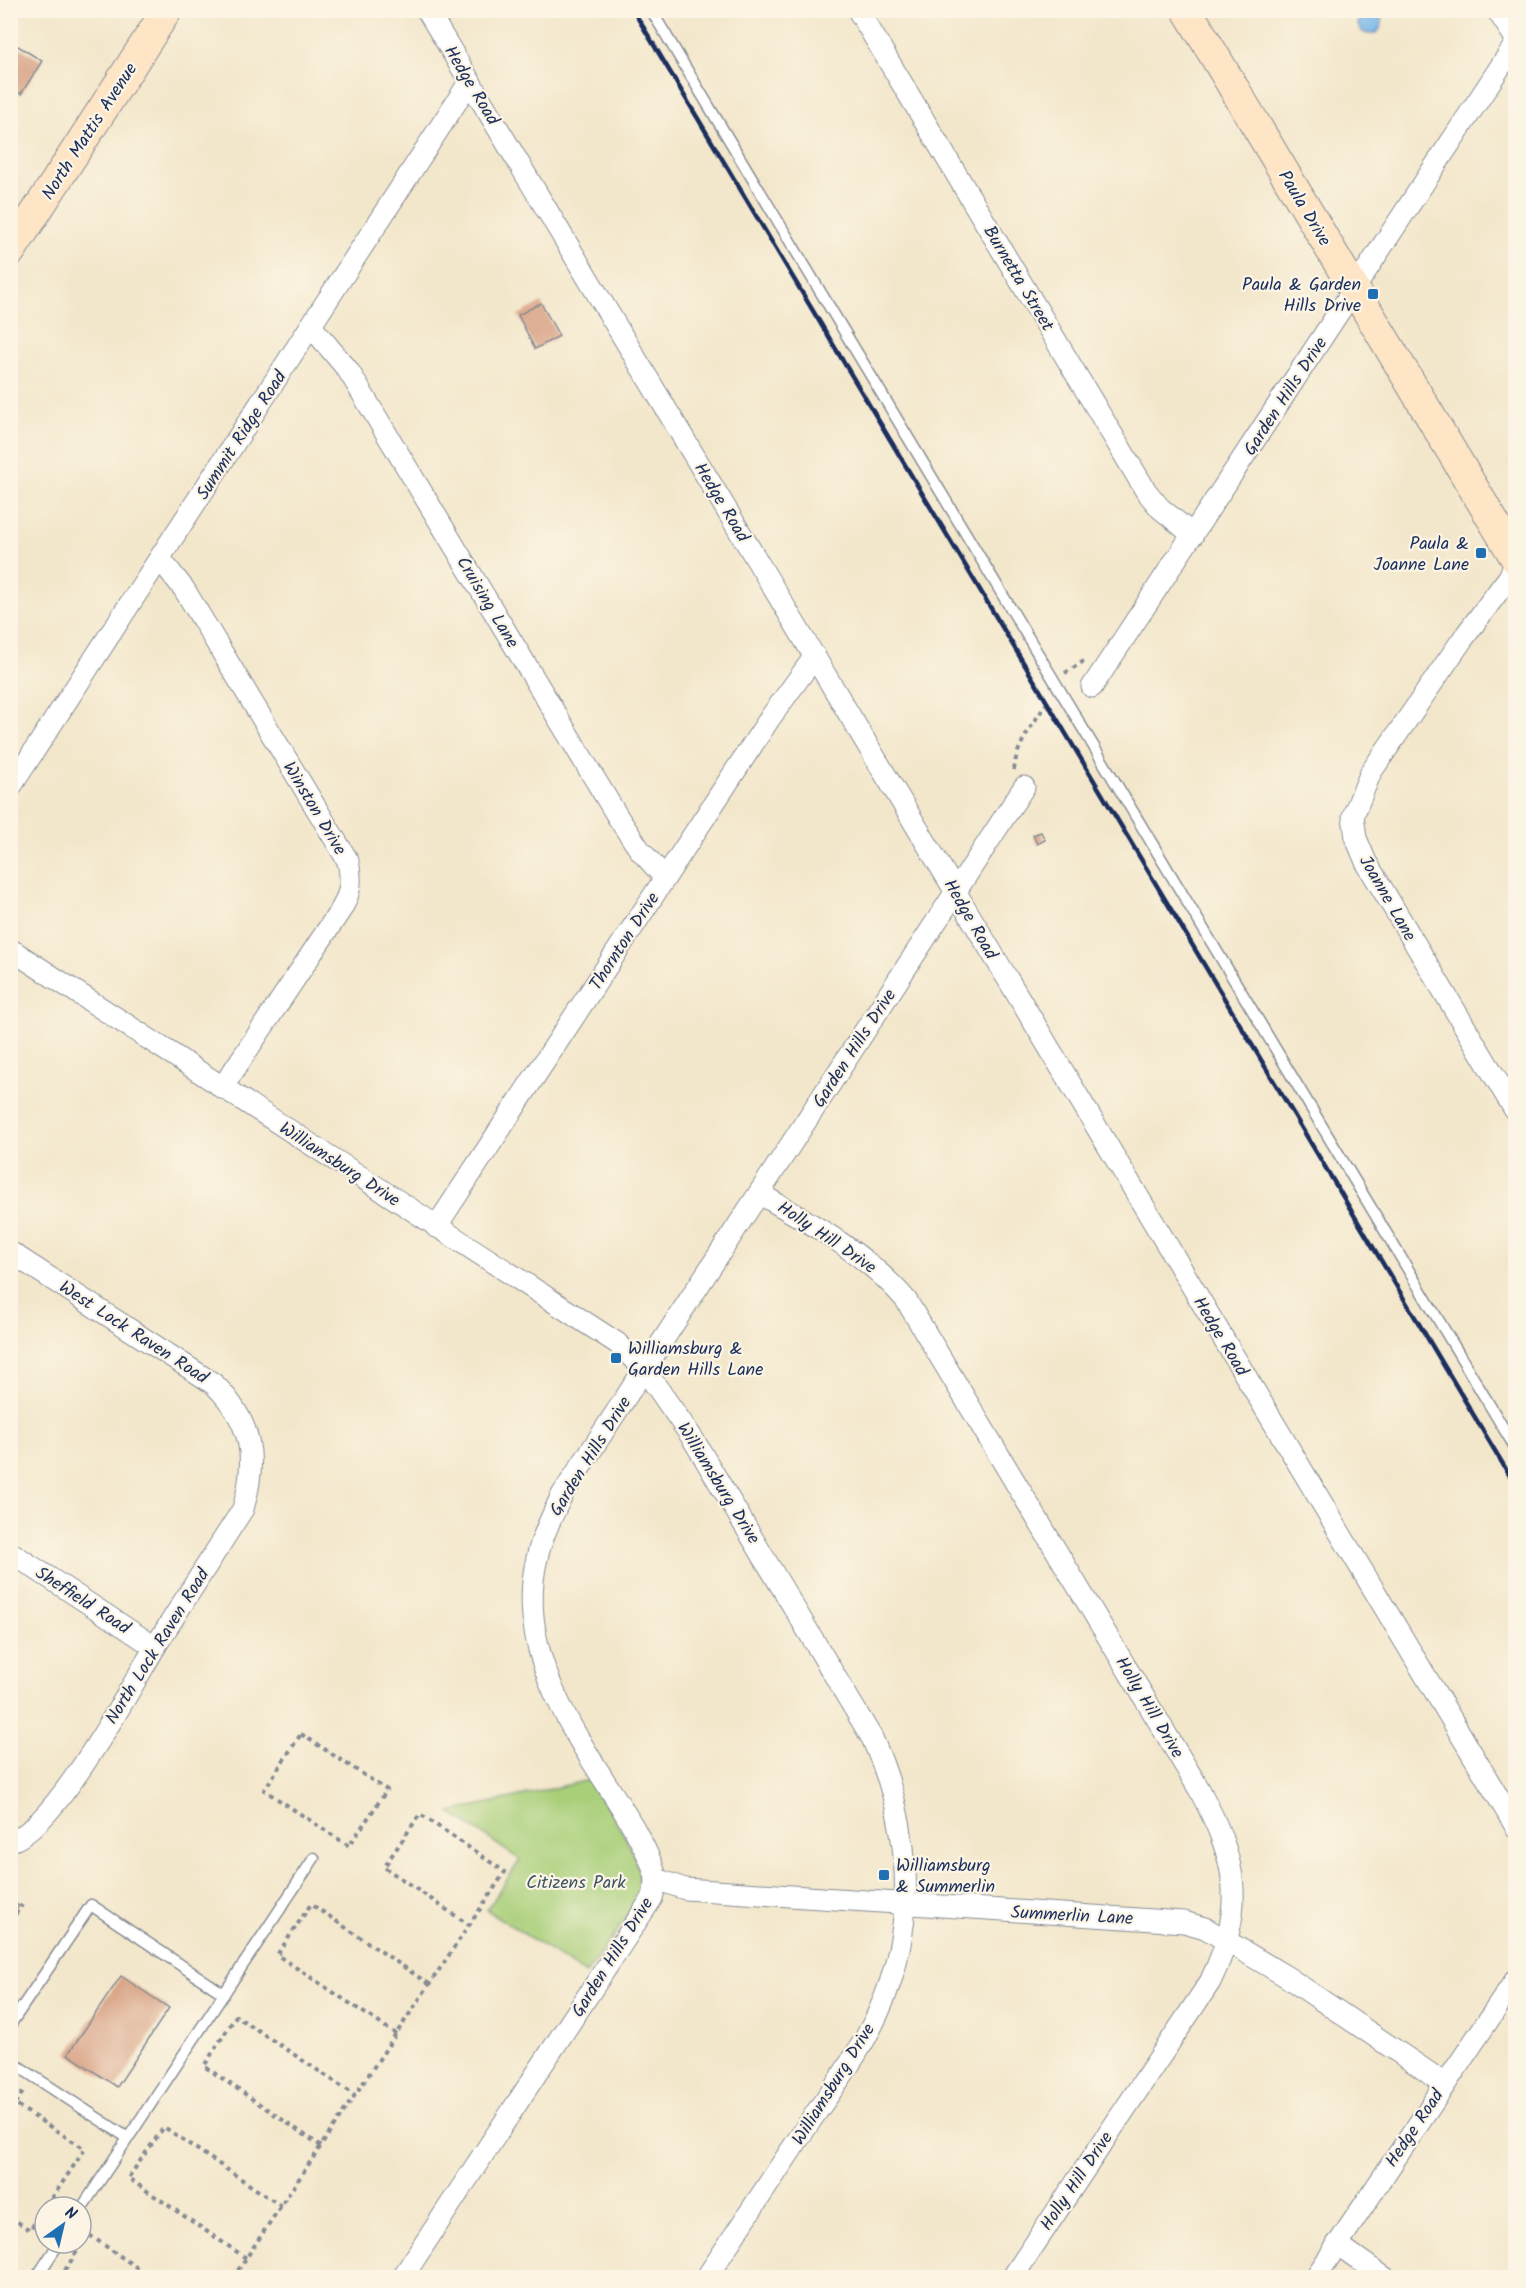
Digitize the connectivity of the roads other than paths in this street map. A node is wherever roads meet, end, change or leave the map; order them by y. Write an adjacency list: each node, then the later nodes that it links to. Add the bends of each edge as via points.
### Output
1 (427, 10): 8 (street, Hedge Road)
2 (651, 10): 29 (lane)
3 (858, 10): 12 (street, Burnetta Street, via 1146,491)
4 (1187, 10): 10 (street, Paula Drive)
5 (1497, 10): 7 (street)
6 (161, 15): 9 (street, North Mattis Avenue)
7 (1515, 41): 10 (street, Garden Hills Drive)
8 (470, 81): 11 (street, Summit Ridge Road); 15 (street, Hedge Road)
9 (10, 252)
10 (1354, 291): 12 (street, Garden Hills Drive); 14 (street, Paula Drive)
11 (311, 326): 13 (street, Summit Ridge Road); 19 (street, Cruising Lane, via 348,370 619,819)
12 (1193, 536): 16 (street, Garden Hills Drive)
13 (161, 560): 17 (street, Summit Ridge Road); 22 (street, Winston Drive, via 184,590 336,841 352,877 342,908)
14 (1515, 560): 23 (street, Joanne Lane, via 1509,577 1371,772 1353,816 1356,838 1366,862)
15 (815, 656): 19 (street, Thornton Drive); 20 (street, Hedge Road)
16 (1092, 687)
17 (10, 788)
18 (1021, 790): 20 (street, Garden Hills Drive)
19 (665, 878): 25 (street, Thornton Drive)
20 (954, 892): 24 (street, Garden Hills Drive); 32 (street, Hedge Road)
21 (10, 949): 22 (street, Williamsburg Drive)
22 (222, 1088): 25 (street, Williamsburg Drive)
23 (1515, 1112)
24 (760, 1194): 27 (street, Garden Hills Drive); 37 (street, Holly Hill Drive, via 874,1266 906,1300 1218,1826 1229,1855 1234,1885)
25 (436, 1227): 27 (street, Williamsburg Drive, via 617,1342)
26 (10, 1252): 28 (street, West Lock Raven Road, via 206,1379 232,1403)
27 (645, 1370): 35 (street, Garden Hills Drive, via 562,1495 546,1528 536,1560 532,1605 537,1647 546,1675 568,1720 637,1832); 36 (street, Williamsburg Drive, via 693,1439 872,1738 892,1787 902,1826)
28 (244, 1425): 31 (street, North Lock Raven Road, via 251,1464 243,1509)
29 (1515, 1449)
30 (10, 1552): 31 (street, Sheffield Road)
31 (156, 1647): 33 (street, North Lock Raven Road, via 75,1778 30,1832)
32 (1515, 1827)
33 (11, 1841)
34 (314, 1858): 39 (lane)
35 (656, 1880): 36 (street, Summerlin Lane, via 685,1889); 48 (street, Garden Hills Drive, via 652,1898)
36 (906, 1905): 37 (street, Summerlin Lane, via 1184,1922); 49 (street, Williamsburg Drive, via 891,1977 879,2011 855,2054)
37 (1228, 1940): 42 (street, Summerlin Lane); 50 (street, Holly Hill Drive, via 1210,1982)
38 (1515, 1979): 42 (street, Hedge Road)
39 (224, 1994): 40 (lane, via 91,1905); 43 (lane)
40 (10, 2025)
41 (10, 2061): 43 (lane)
42 (1444, 2082): 45 (street, Hedge Road)
43 (128, 2138): 44 (lane)
44 (90, 2195)
45 (1337, 2244): 51 (street, Hedge Road); 52 (street)
46 (51, 2255): 47 (lane)
47 (36, 2277)
48 (402, 2277)
49 (706, 2277)
50 (1012, 2277)
51 (1315, 2277)
52 (1385, 2277)

